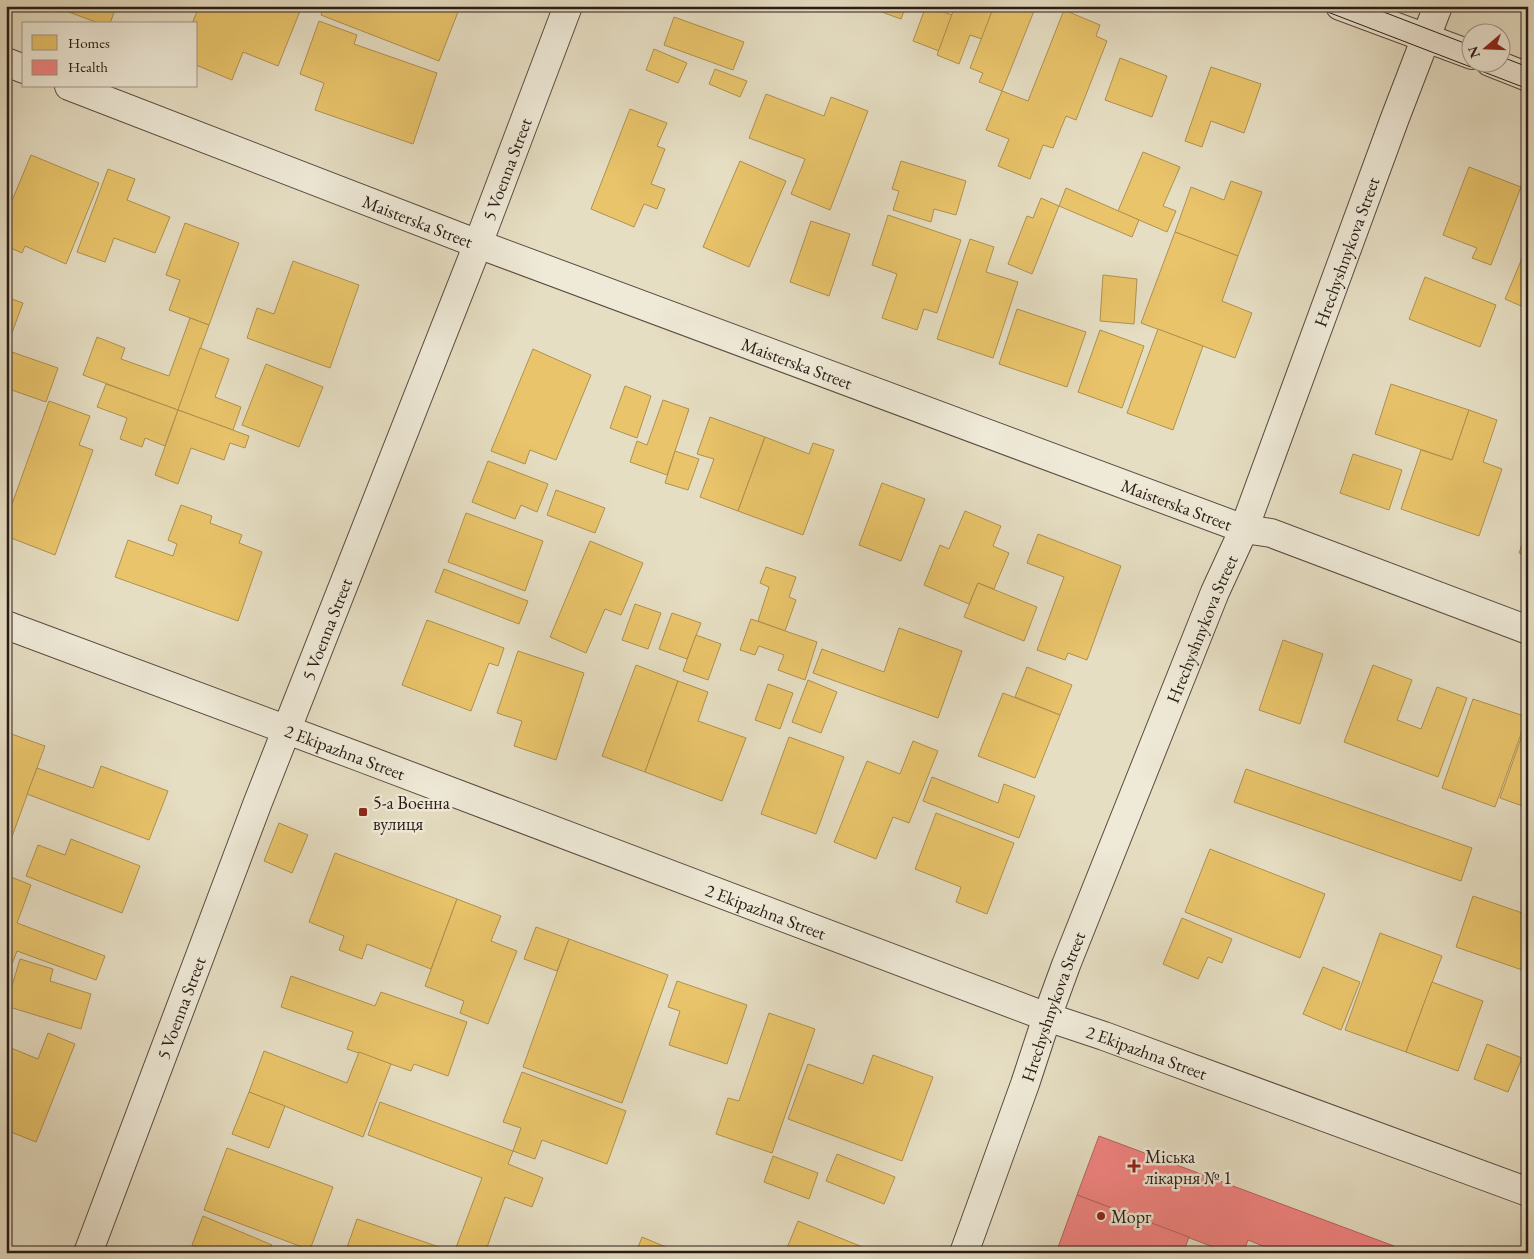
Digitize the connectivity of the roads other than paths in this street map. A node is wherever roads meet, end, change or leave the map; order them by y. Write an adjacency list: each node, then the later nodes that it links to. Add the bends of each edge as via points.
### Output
1 (568, 6): 11 (street, 5 Voenna Street)
2 (1340, 6): 4 (street)
3 (1438, 6): 4 (street, Hrechyshnykova Street)
4 (1426, 38): 5 (street); 12 (street, Hrechyshnykova Street)
5 (1462, 52)
6 (6, 62): 7 (street)
7 (22, 68)
8 (1512, 71): 9 (street)
9 (1528, 77)
10 (74, 88): 11 (street, Maisterska Street)
11 (478, 244): 12 (street, Maisterska Street); 15 (street, 5 Voenna Street)
12 (1244, 529): 14 (street, Maisterska Street, via 1271,533); 16 (street, Hrechyshnykova Street, via 1211,601)
13 (6, 625): 15 (street, 2 Ekipazhna Street)
14 (1528, 630)
15 (287, 729): 16 (street, 2 Ekipazhna Street); 18 (street, 5 Voenna Street)
16 (1047, 1017): 17 (street, 2 Ekipazhna Street); 19 (street, Hrechyshnykova Street)
17 (1528, 1192)
18 (88, 1253)
19 (964, 1253)

